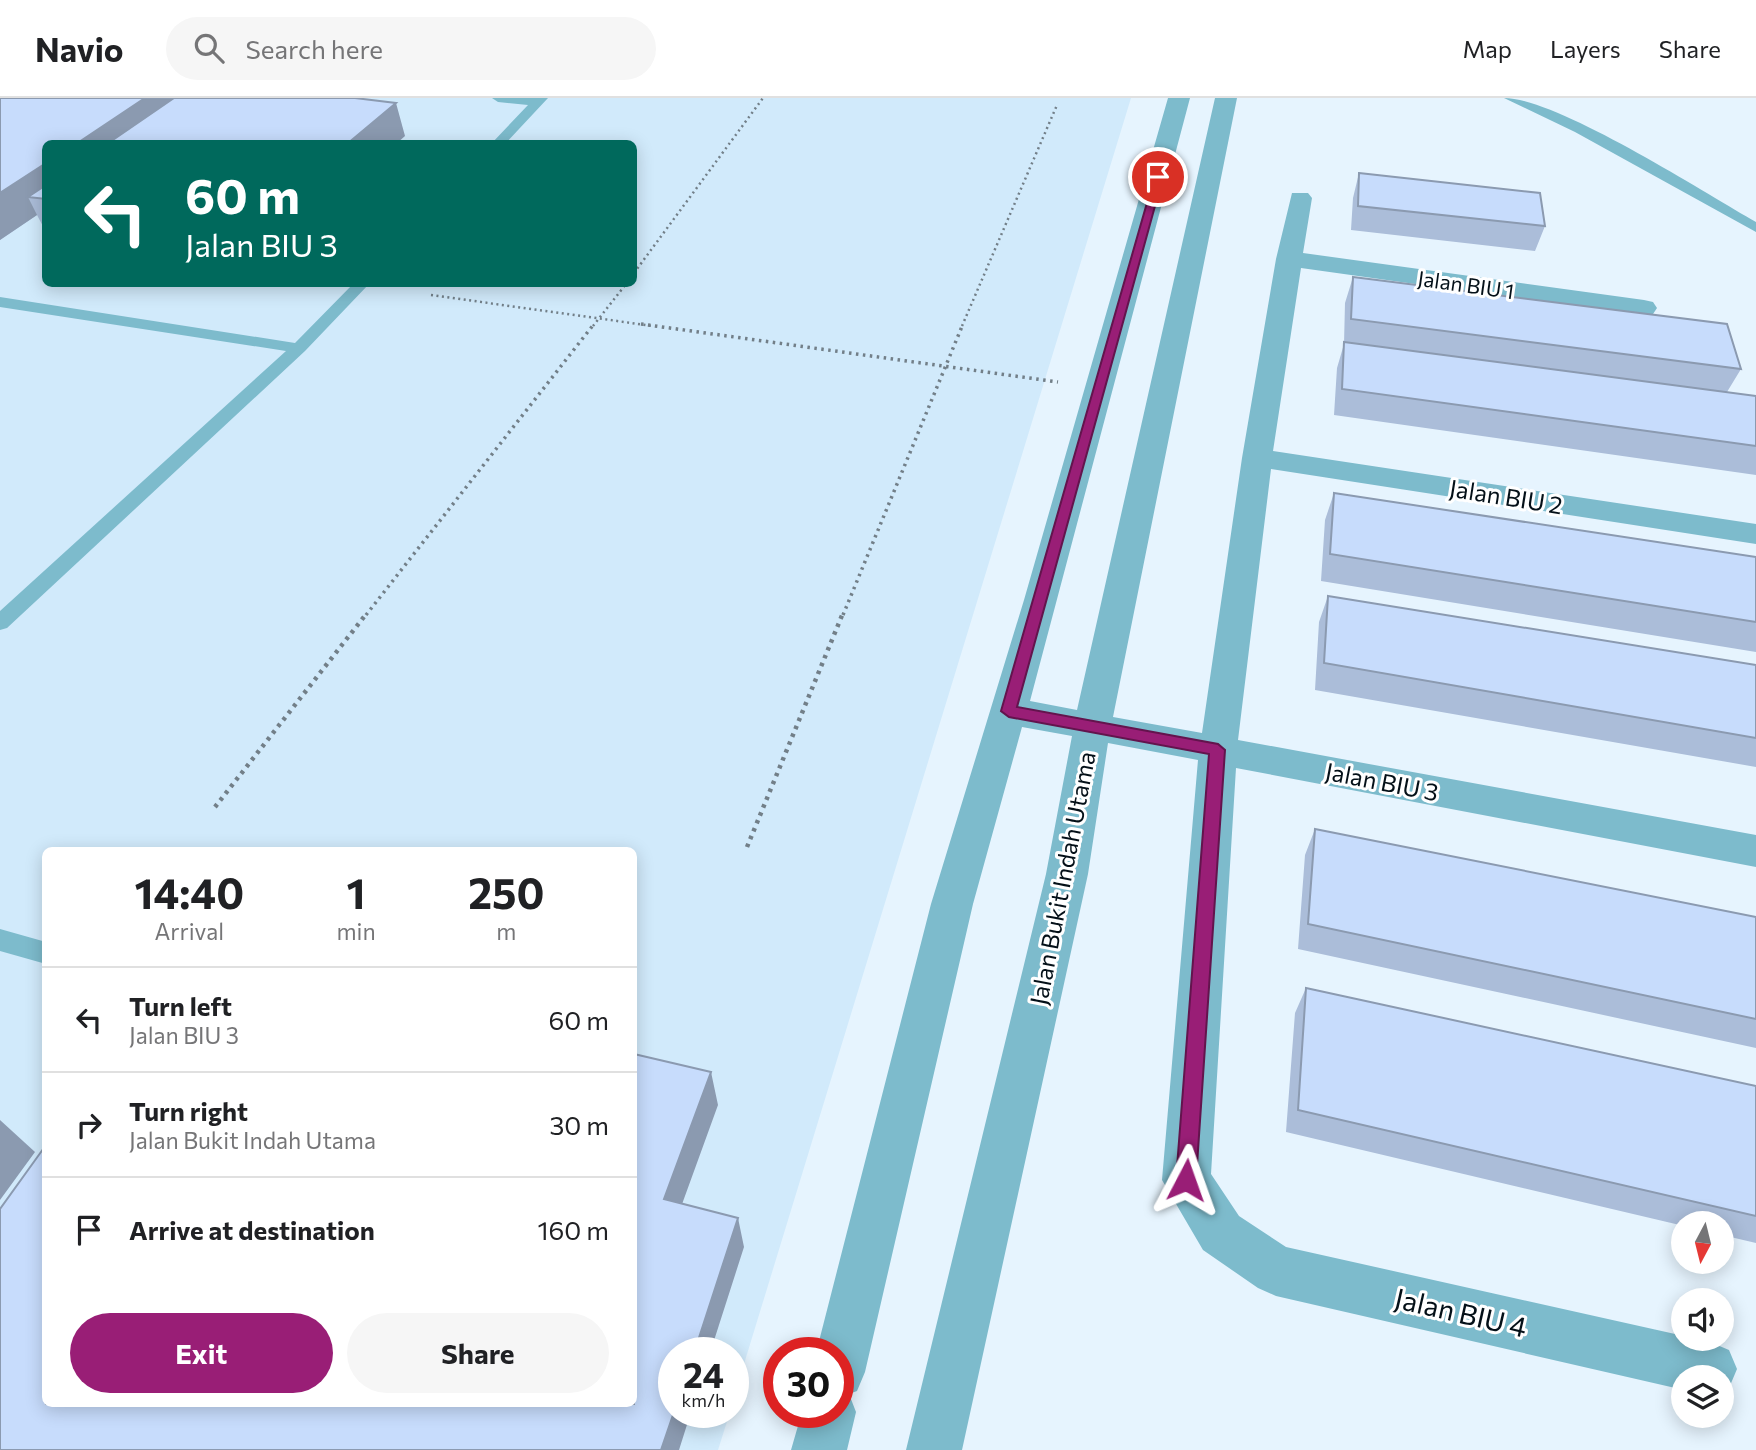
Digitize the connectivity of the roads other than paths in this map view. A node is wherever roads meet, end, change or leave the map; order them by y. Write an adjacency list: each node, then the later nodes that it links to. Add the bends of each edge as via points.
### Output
1 (498, 98): 5 (lane)
2 (1179, 98): 17 (street)
3 (1226, 98): 18 (street, Jalan Bukit Indah Utama)
4 (1510, 98): 8 (lane, via 1580,129)
5 (540, 100): 6 (lane)
6 (502, 140)
7 (1300, 198): 9 (street)
8 (1756, 228)
9 (1289, 259): 12 (street, Jalan BIU 1); 14 (street)
10 (358, 287): 13 (lane)
11 (0, 302): 13 (lane)
12 (1644, 309)
13 (299, 348): 16 (lane)
14 (1257, 458): 15 (street, Jalan BIU 2); 19 (street)
15 (1756, 534)
16 (0, 623)
17 (1009, 711): 18 (street, Jalan BIU 3); 23 (street, via 952,904)
18 (1092, 727): 19 (street, Jalan BIU 3); 27 (street, Jalan Bukit Indah Utama, via 1067,874)
19 (1218, 750): 20 (street, Jalan BIU 3); 24 (street, Jalan BIU 4, via 1186,1180 1221,1233 1276,1270)
20 (1756, 851)
21 (0, 940): 22 (lane)
22 (42, 952)
23 (847, 1337)
24 (1692, 1365)
25 (825, 1428): 26 (street)
26 (820, 1450)
27 (934, 1450)

